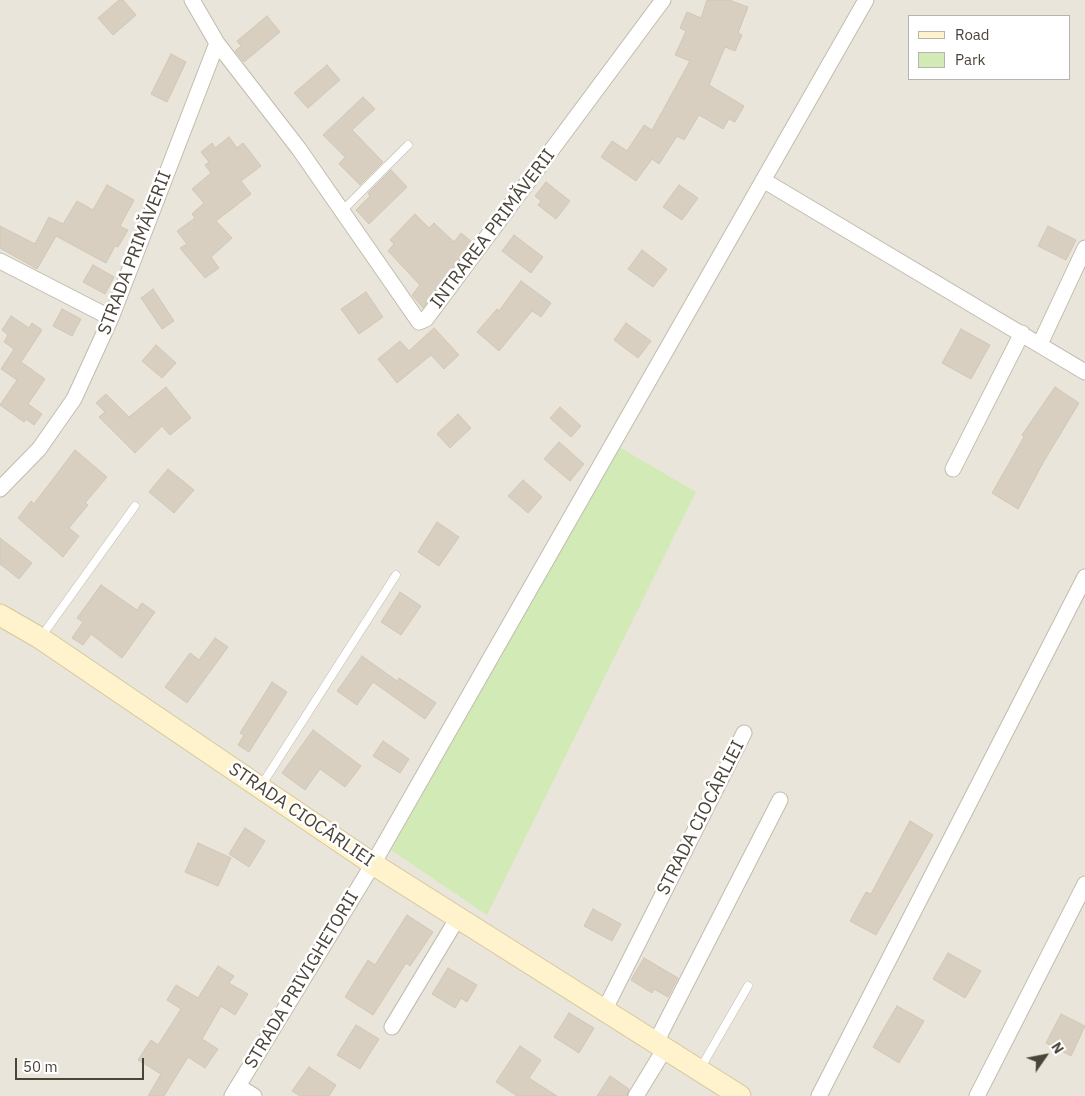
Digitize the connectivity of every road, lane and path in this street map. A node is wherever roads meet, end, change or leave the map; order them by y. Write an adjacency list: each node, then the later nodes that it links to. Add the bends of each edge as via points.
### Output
1 (192, 0): 4 (street)
2 (663, 0): 7 (street, INTRAREA PRIMĂVERII, via 426,319 419,322 415,318)
3 (866, 0): 6 (street, STRADA PRIVIGHETORII)
4 (216, 43): 7 (street, INTRAREA PRIMĂVERII); 10 (street, STRADA PRIMĂVERII)
5 (408, 145): 7 (lane)
6 (763, 180): 11 (street); 24 (street, STRADA PRIVIGHETORII)
7 (343, 210)
8 (1085, 248): 12 (street)
9 (0, 262): 10 (street)
10 (111, 318): 15 (street, STRADA PRIMĂVERII, via 74,399 39,449)
11 (1022, 333): 12 (street); 14 (street)
12 (1040, 344): 13 (street)
13 (1085, 372)
14 (952, 469)
15 (0, 489)
16 (135, 506): 20 (lane)
17 (396, 575): 22 (lane)
18 (1085, 576): 36 (street)
19 (0, 615): 20 (street, STRADA CIOCÂRLIEI)
20 (40, 638): 22 (street, STRADA CIOCÂRLIEI)
21 (744, 732): 28 (street, STRADA CIOCÂRLIEI)
22 (260, 787): 24 (street, STRADA CIOCÂRLIEI)
23 (780, 800): 30 (street)
24 (373, 864): 26 (street, STRADA CIOCÂRLIEI); 32 (street, STRADA PRIVIGHETORII)
25 (1085, 884): 37 (street)
26 (457, 918): 28 (street, STRADA CIOCÂRLIEI); 29 (street)
27 (748, 986): 31 (lane)
28 (604, 1011): 30 (street, STRADA CIOCÂRLIEI)
29 (392, 1027)
30 (660, 1047): 31 (street, STRADA CIOCÂRLIEI); 34 (street)
31 (699, 1071): 35 (street, STRADA CIOCÂRLIEI)
32 (235, 1091): 33 (street)
33 (254, 1096)
34 (636, 1096)
35 (740, 1096)
36 (819, 1096)
37 (977, 1096)

